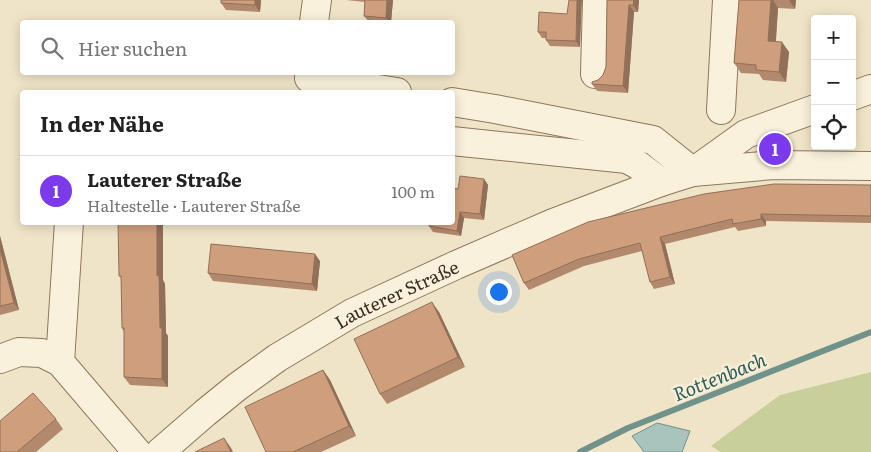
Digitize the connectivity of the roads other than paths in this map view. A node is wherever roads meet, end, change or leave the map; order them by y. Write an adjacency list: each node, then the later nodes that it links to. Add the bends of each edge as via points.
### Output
1 (317, 0): 4 (street)
2 (597, 0): 5 (street)
3 (727, 0): 11 (street)
4 (314, 20)
5 (595, 74)
6 (310, 75): 8 (street, via 309,78)
7 (871, 89): 9 (street)
8 (384, 90)
9 (856, 95)
10 (455, 102): 15 (street, via 653,140)
11 (721, 110)
12 (811, 110): 15 (street, via 746,134)
13 (455, 141): 16 (street, via 627,159)
14 (871, 166): 15 (street, Lauterer Straße, via 774,165)
15 (693, 172): 16 (street, Lauterer Straße)
16 (660, 182): 21 (street, Lauterer Straße, via 544,227 352,313 277,358 204,413)
17 (69, 225): 19 (street)
18 (0, 359): 19 (street, via 19,352 42,353)
19 (60, 362): 20 (street)
20 (137, 452)
21 (160, 452)

